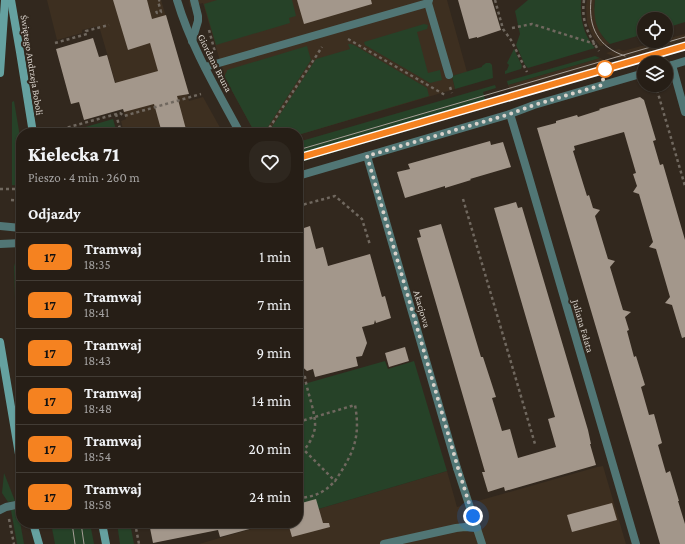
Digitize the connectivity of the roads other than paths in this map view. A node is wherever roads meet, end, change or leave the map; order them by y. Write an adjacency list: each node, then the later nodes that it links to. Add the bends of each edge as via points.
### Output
1 (6, 0): 10 (main road, Świętego Andrzeja Boboli)
2 (11, 0): 16 (main road, Świętego Andrzeja Boboli)
3 (177, 0): 6 (street, Giordana Bruna)
4 (194, 0): 6 (street, via 198,21)
5 (429, 1): 9 (street); 11 (street)
6 (192, 41): 9 (street, Giordana Bruna)
7 (685, 61): 8 (street)
8 (673, 65)
9 (205, 67): 17 (street, Giordana Bruna)
10 (0, 73)
11 (449, 75)
12 (637, 75): 15 (street)
13 (673, 78): 14 (street)
14 (685, 112)
15 (510, 114): 18 (street); 35 (street, Juliana Fałata)
16 (32, 128)
17 (237, 128)
18 (367, 156): 19 (street); 30 (street, Akacjowa)
19 (303, 175)
20 (0, 226): 21 (street)
21 (16, 228)
22 (16, 243): 23 (street)
23 (0, 244)
24 (0, 342): 25 (main road)
25 (16, 436)
26 (16, 505): 27 (street)
27 (0, 510)
28 (34, 528): 31 (main road)
29 (103, 528): 32 (main road)
30 (477, 528): 33 (street, via 456,528); 34 (street, Akacjowa)
31 (39, 544)
32 (106, 544)
33 (384, 544)
34 (482, 544)
35 (636, 544)

